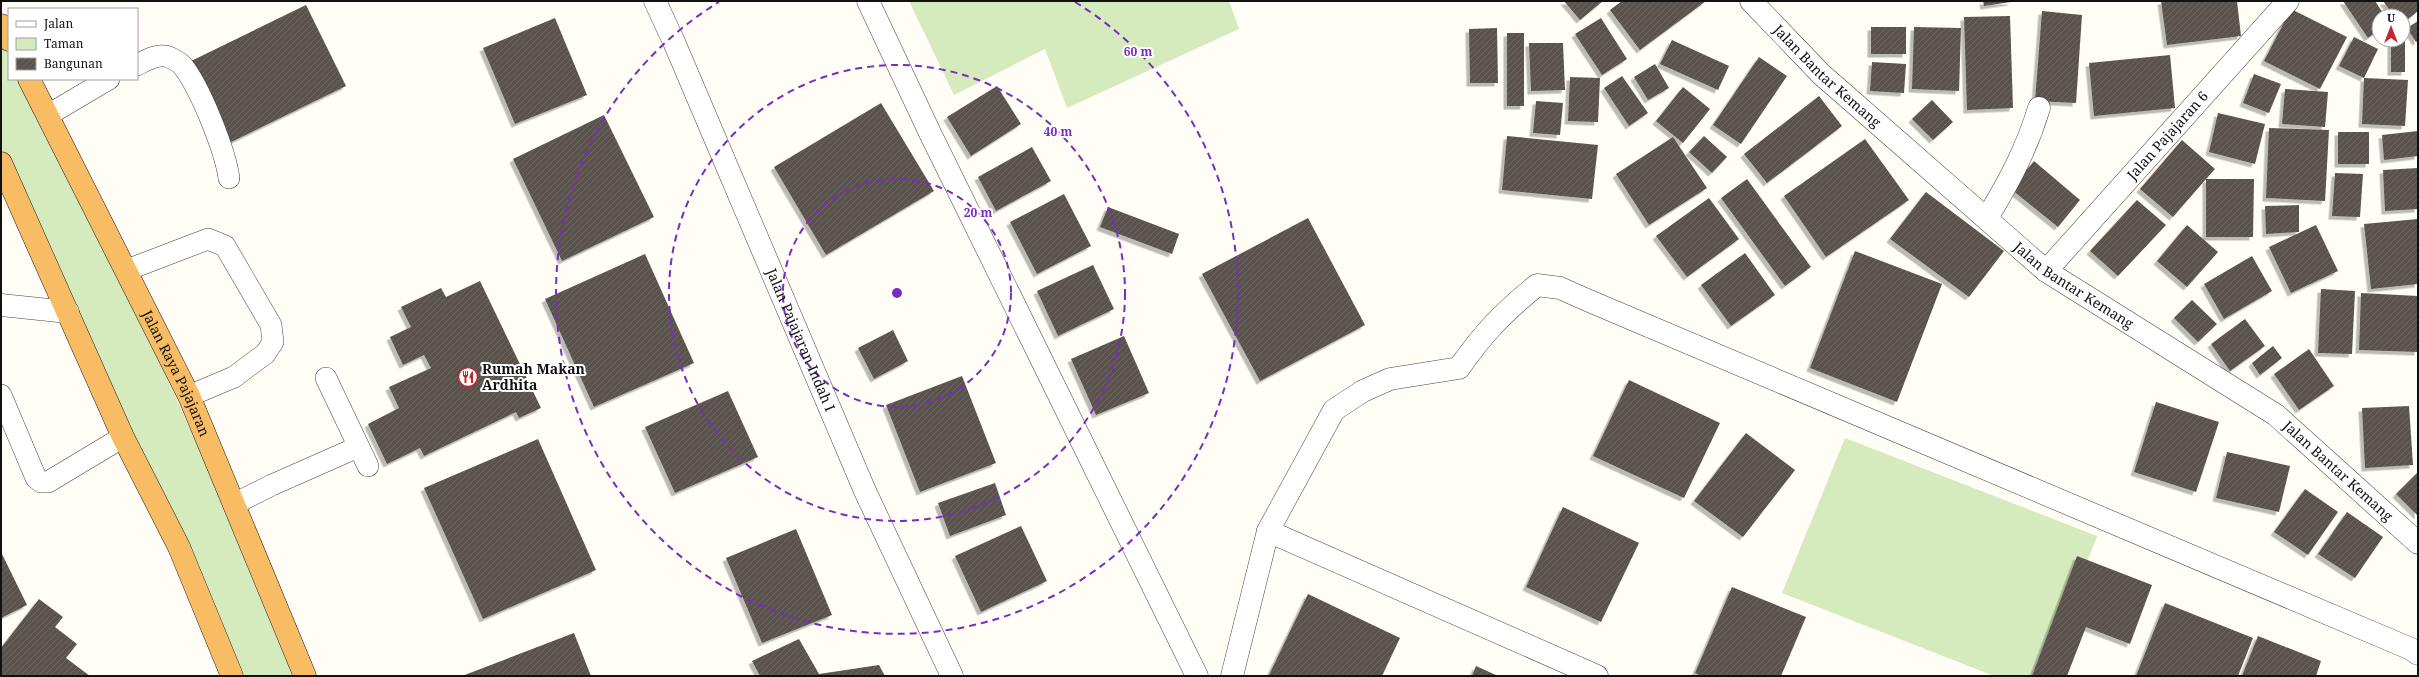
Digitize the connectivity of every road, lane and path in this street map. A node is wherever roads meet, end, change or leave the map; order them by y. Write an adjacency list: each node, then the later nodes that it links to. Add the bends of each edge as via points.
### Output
1 (655, 1): 31 (street, Jalan Pajajaran Indah I, via 865,491)
2 (868, 1): 32 (street, via 930,133)
3 (1751, 1): 14 (street, Jalan Bantar Kemang, via 1821,74)
4 (2288, 1): 16 (street, Jalan Pajajaran 6)
5 (1, 25): 6 (highway)
6 (8, 38)
7 (138, 64): 13 (lane, via 150,58 166,56 181,64 210,120 222,149)
8 (30, 80): 11 (highway, Jalan Raya Pajajaran)
9 (108, 80): 11 (lane)
10 (2039, 108): 14 (street, via 2019,162)
11 (48, 115): 15 (highway, Jalan Raya Pajajaran)
12 (1, 163): 18 (highway)
13 (229, 178)
14 (1987, 218): 16 (street, Jalan Bantar Kemang)
15 (127, 270): 21 (highway, Jalan Raya Pajajaran); 21 (lane, via 208,239 225,246 271,325 273,342 265,354 234,377)
16 (2046, 271): 27 (street, Jalan Bantar Kemang, via 2276,415)
17 (1, 305): 18 (street)
18 (68, 312): 22 (highway)
19 (326, 378): 23 (lane)
20 (1, 395): 22 (lane, via 36,478 41,482 48,482)
21 (189, 396): 25 (highway, Jalan Raya Pajajaran)
22 (123, 437): 29 (highway, via 179,547)
23 (358, 448): 24 (lane); 25 (lane)
24 (368, 466)
25 (234, 504): 30 (highway, Jalan Raya Pajajaran)
26 (1268, 531): 28 (street, via 1334,410 1363,391 1390,379 1460,368 1483,334 1538,284 1560,288); 33 (street); 34 (street)
27 (2418, 543)
28 (2418, 654)
29 (232, 676)
30 (305, 676)
31 (952, 676)
32 (1197, 676)
33 (1232, 676)
34 (1597, 676)

